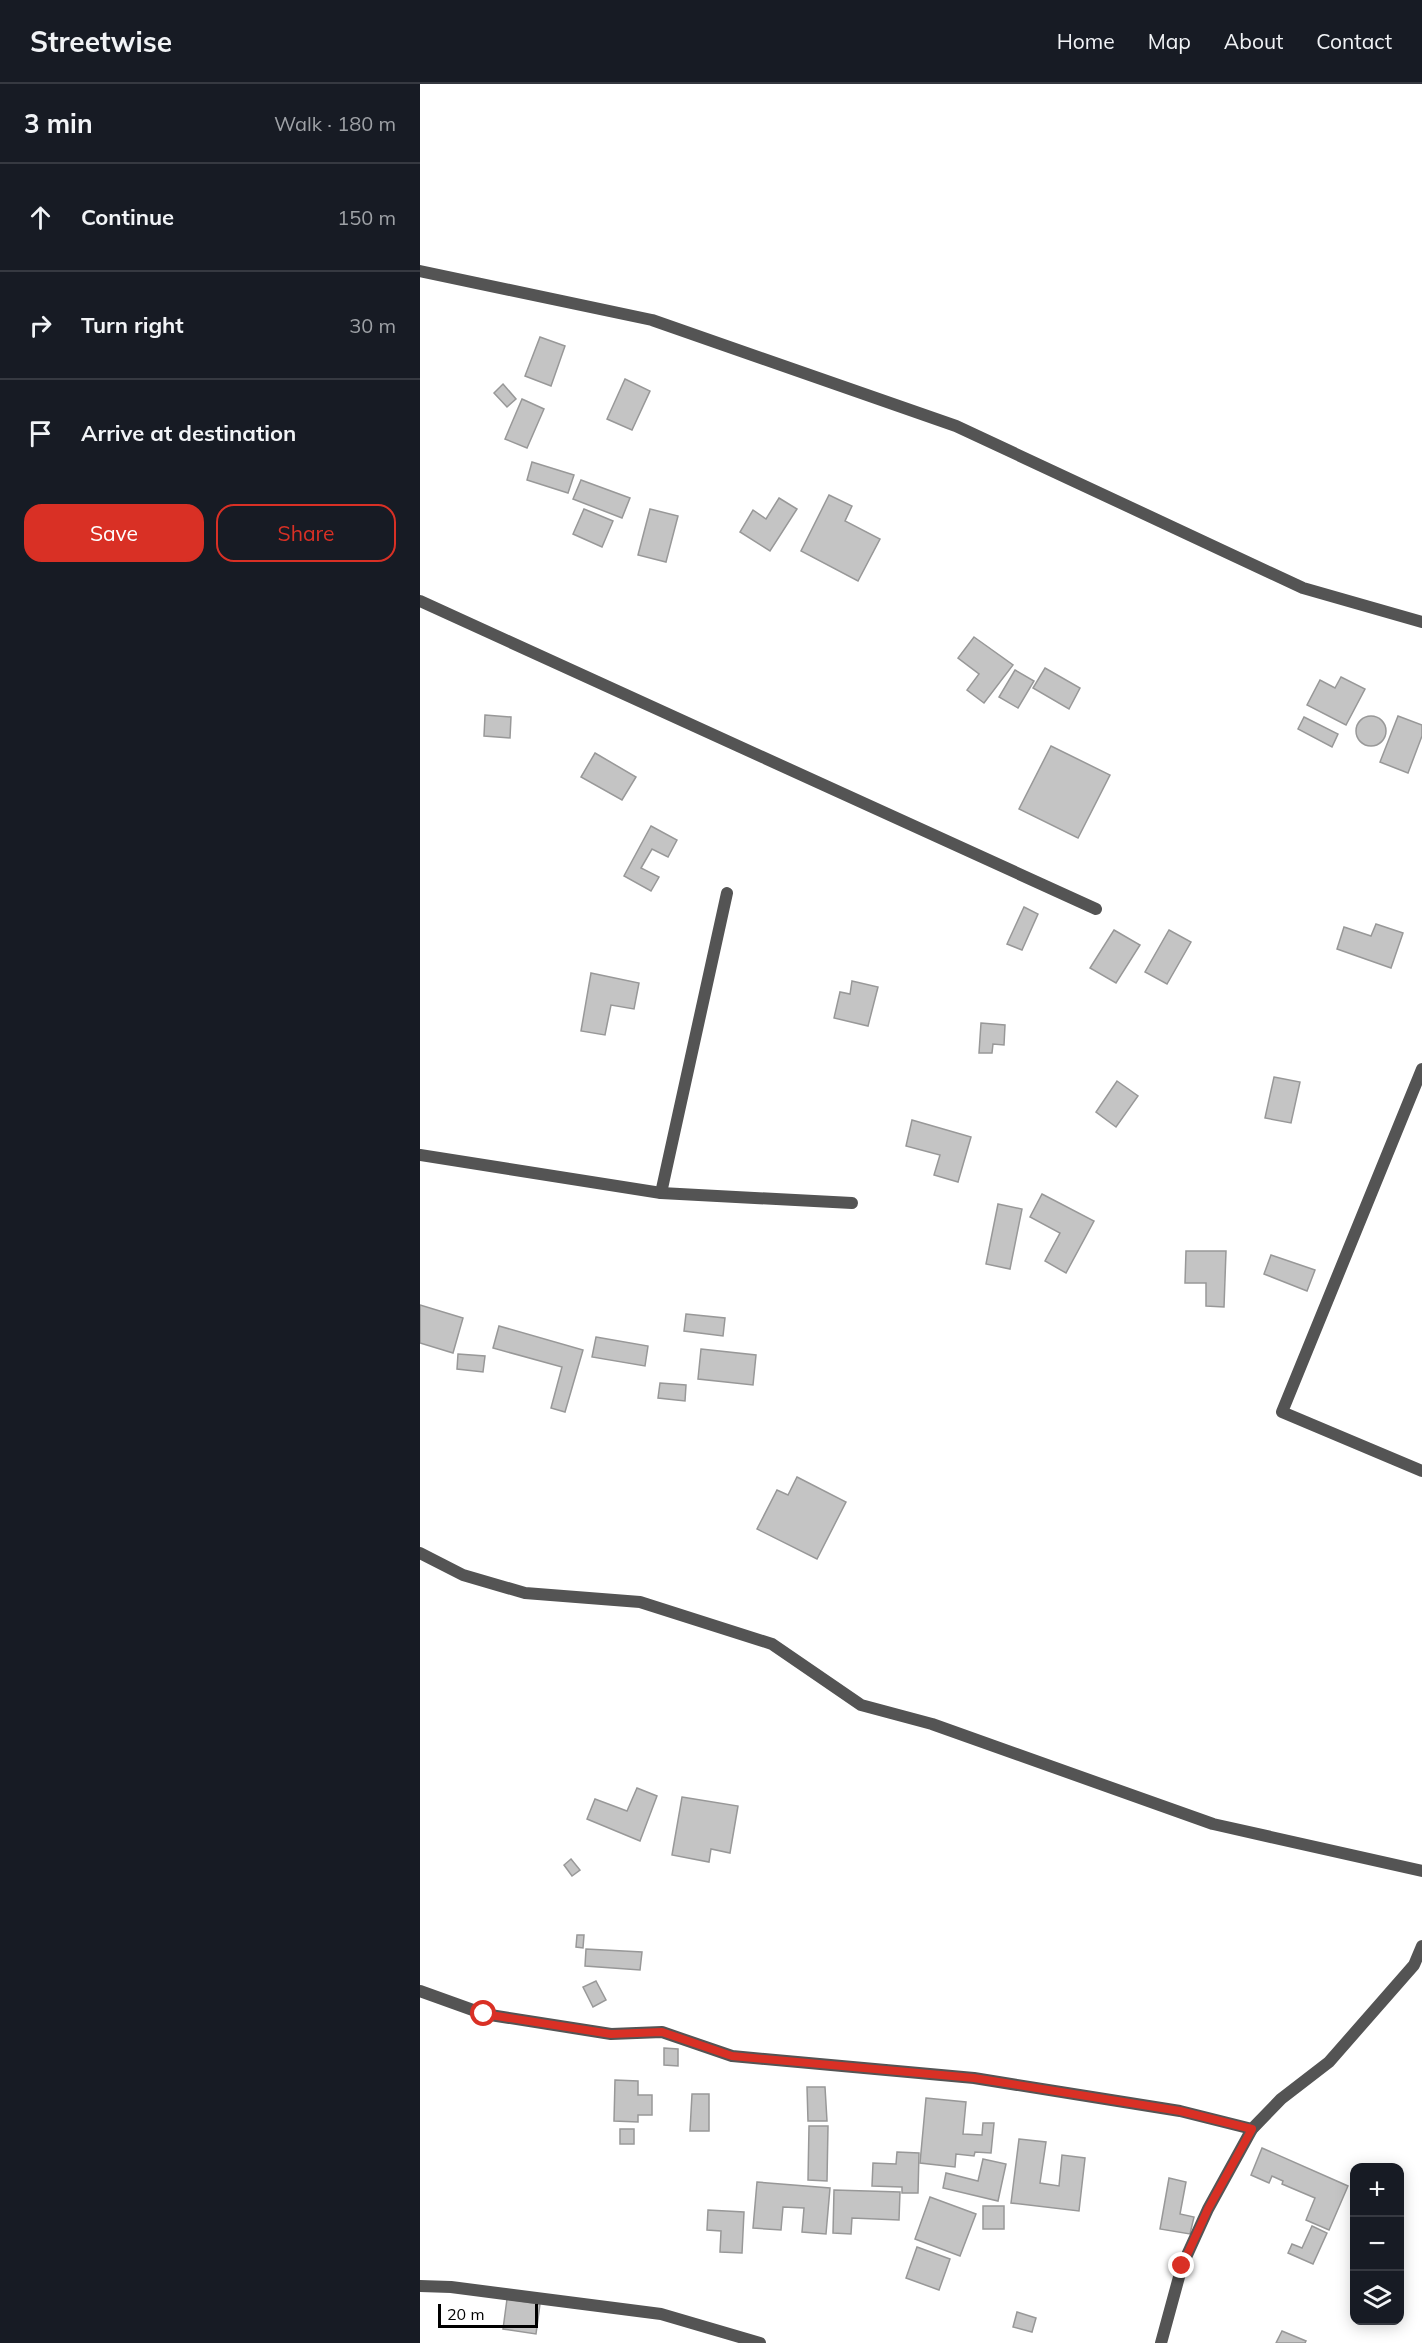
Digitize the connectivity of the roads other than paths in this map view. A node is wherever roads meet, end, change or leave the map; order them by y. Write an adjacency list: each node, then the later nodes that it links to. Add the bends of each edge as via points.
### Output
1 (420, 271): 3 (street, via 652,320 922,414 956,426 1303,588)
2 (420, 600): 5 (street)
3 (1422, 622)
4 (727, 893): 8 (street)
5 (1095, 909)
6 (1422, 1069): 10 (street, via 1282,1412)
7 (420, 1155): 8 (street)
8 (661, 1193): 9 (street)
9 (852, 1203)
10 (1422, 1471)
11 (420, 1553): 12 (street, via 463,1575 525,1593 640,1602 750,1636 772,1644 861,1705 932,1724 1213,1824)
12 (1422, 1871)
13 (1422, 1946): 15 (street, via 1414,1965 1329,2062 1281,2099)
14 (420, 1990): 15 (street, via 484,2014 611,2034 662,2032 732,2056 974,2078 1180,2111)
15 (1252, 2129): 18 (street, via 1182,2266)
16 (420, 2286): 17 (street, via 661,2314)
17 (759, 2343)
18 (1161, 2343)

